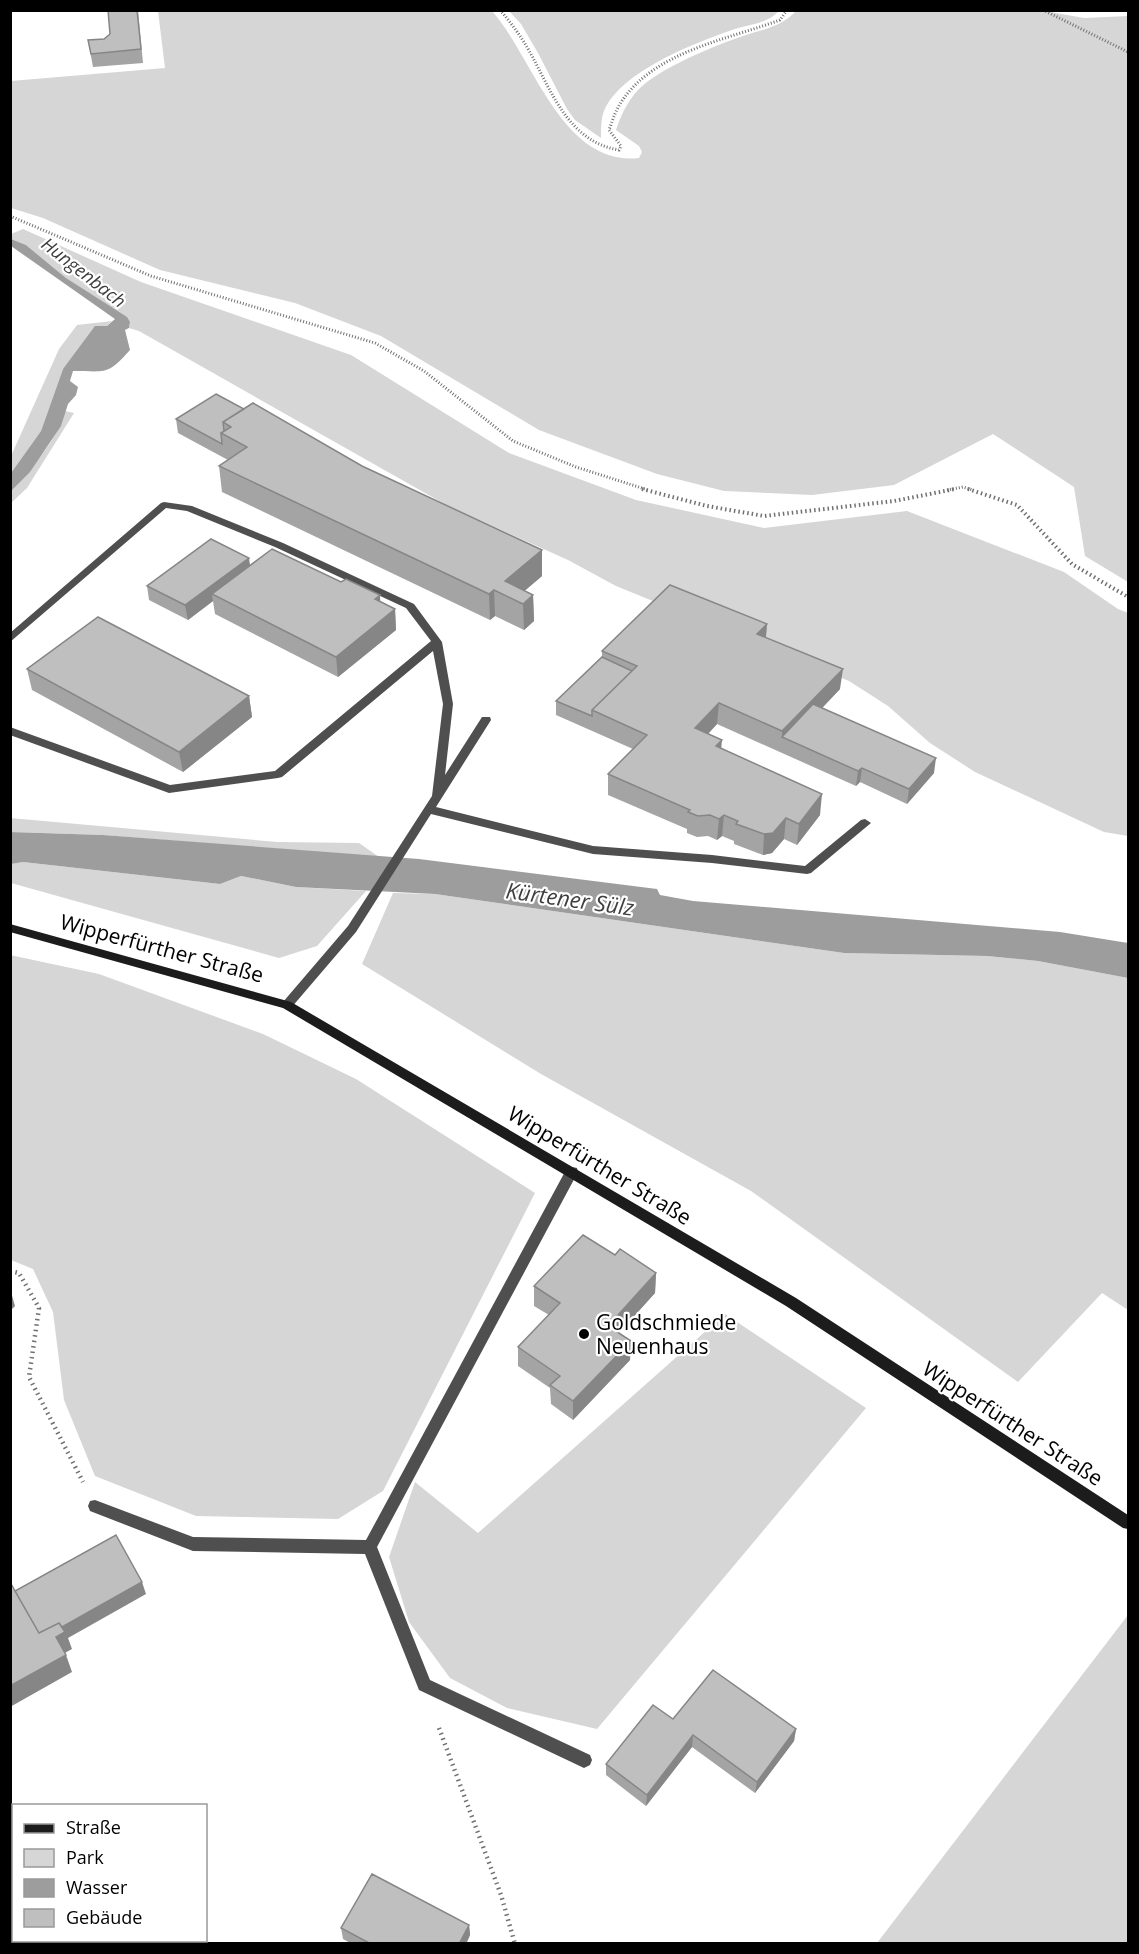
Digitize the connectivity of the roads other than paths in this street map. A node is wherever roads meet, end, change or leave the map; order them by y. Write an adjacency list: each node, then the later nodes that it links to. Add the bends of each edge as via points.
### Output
1 (10, 639): 2 (lane, via 164,505 189,508 209,516 410,606)
2 (437, 642): 4 (lane, via 278,774 169,789); 5 (lane, via 448,704)
3 (486, 720): 5 (lane)
4 (10, 731)
5 (436, 799): 6 (lane)
6 (430, 810): 7 (lane, via 593,849 807,870); 9 (lane, via 352,929)
7 (864, 823)
8 (10, 928): 9 (main road, Wipperfürther Straße)
9 (287, 1005): 10 (main road, Wipperfürther Straße)
10 (572, 1172): 12 (main road, Wipperfürther Straße, via 791,1302); 13 (lane)
11 (95, 1506): 13 (lane, via 193,1544)
12 (1128, 1524)
13 (370, 1547): 14 (lane, via 424,1685)
14 (584, 1760)

